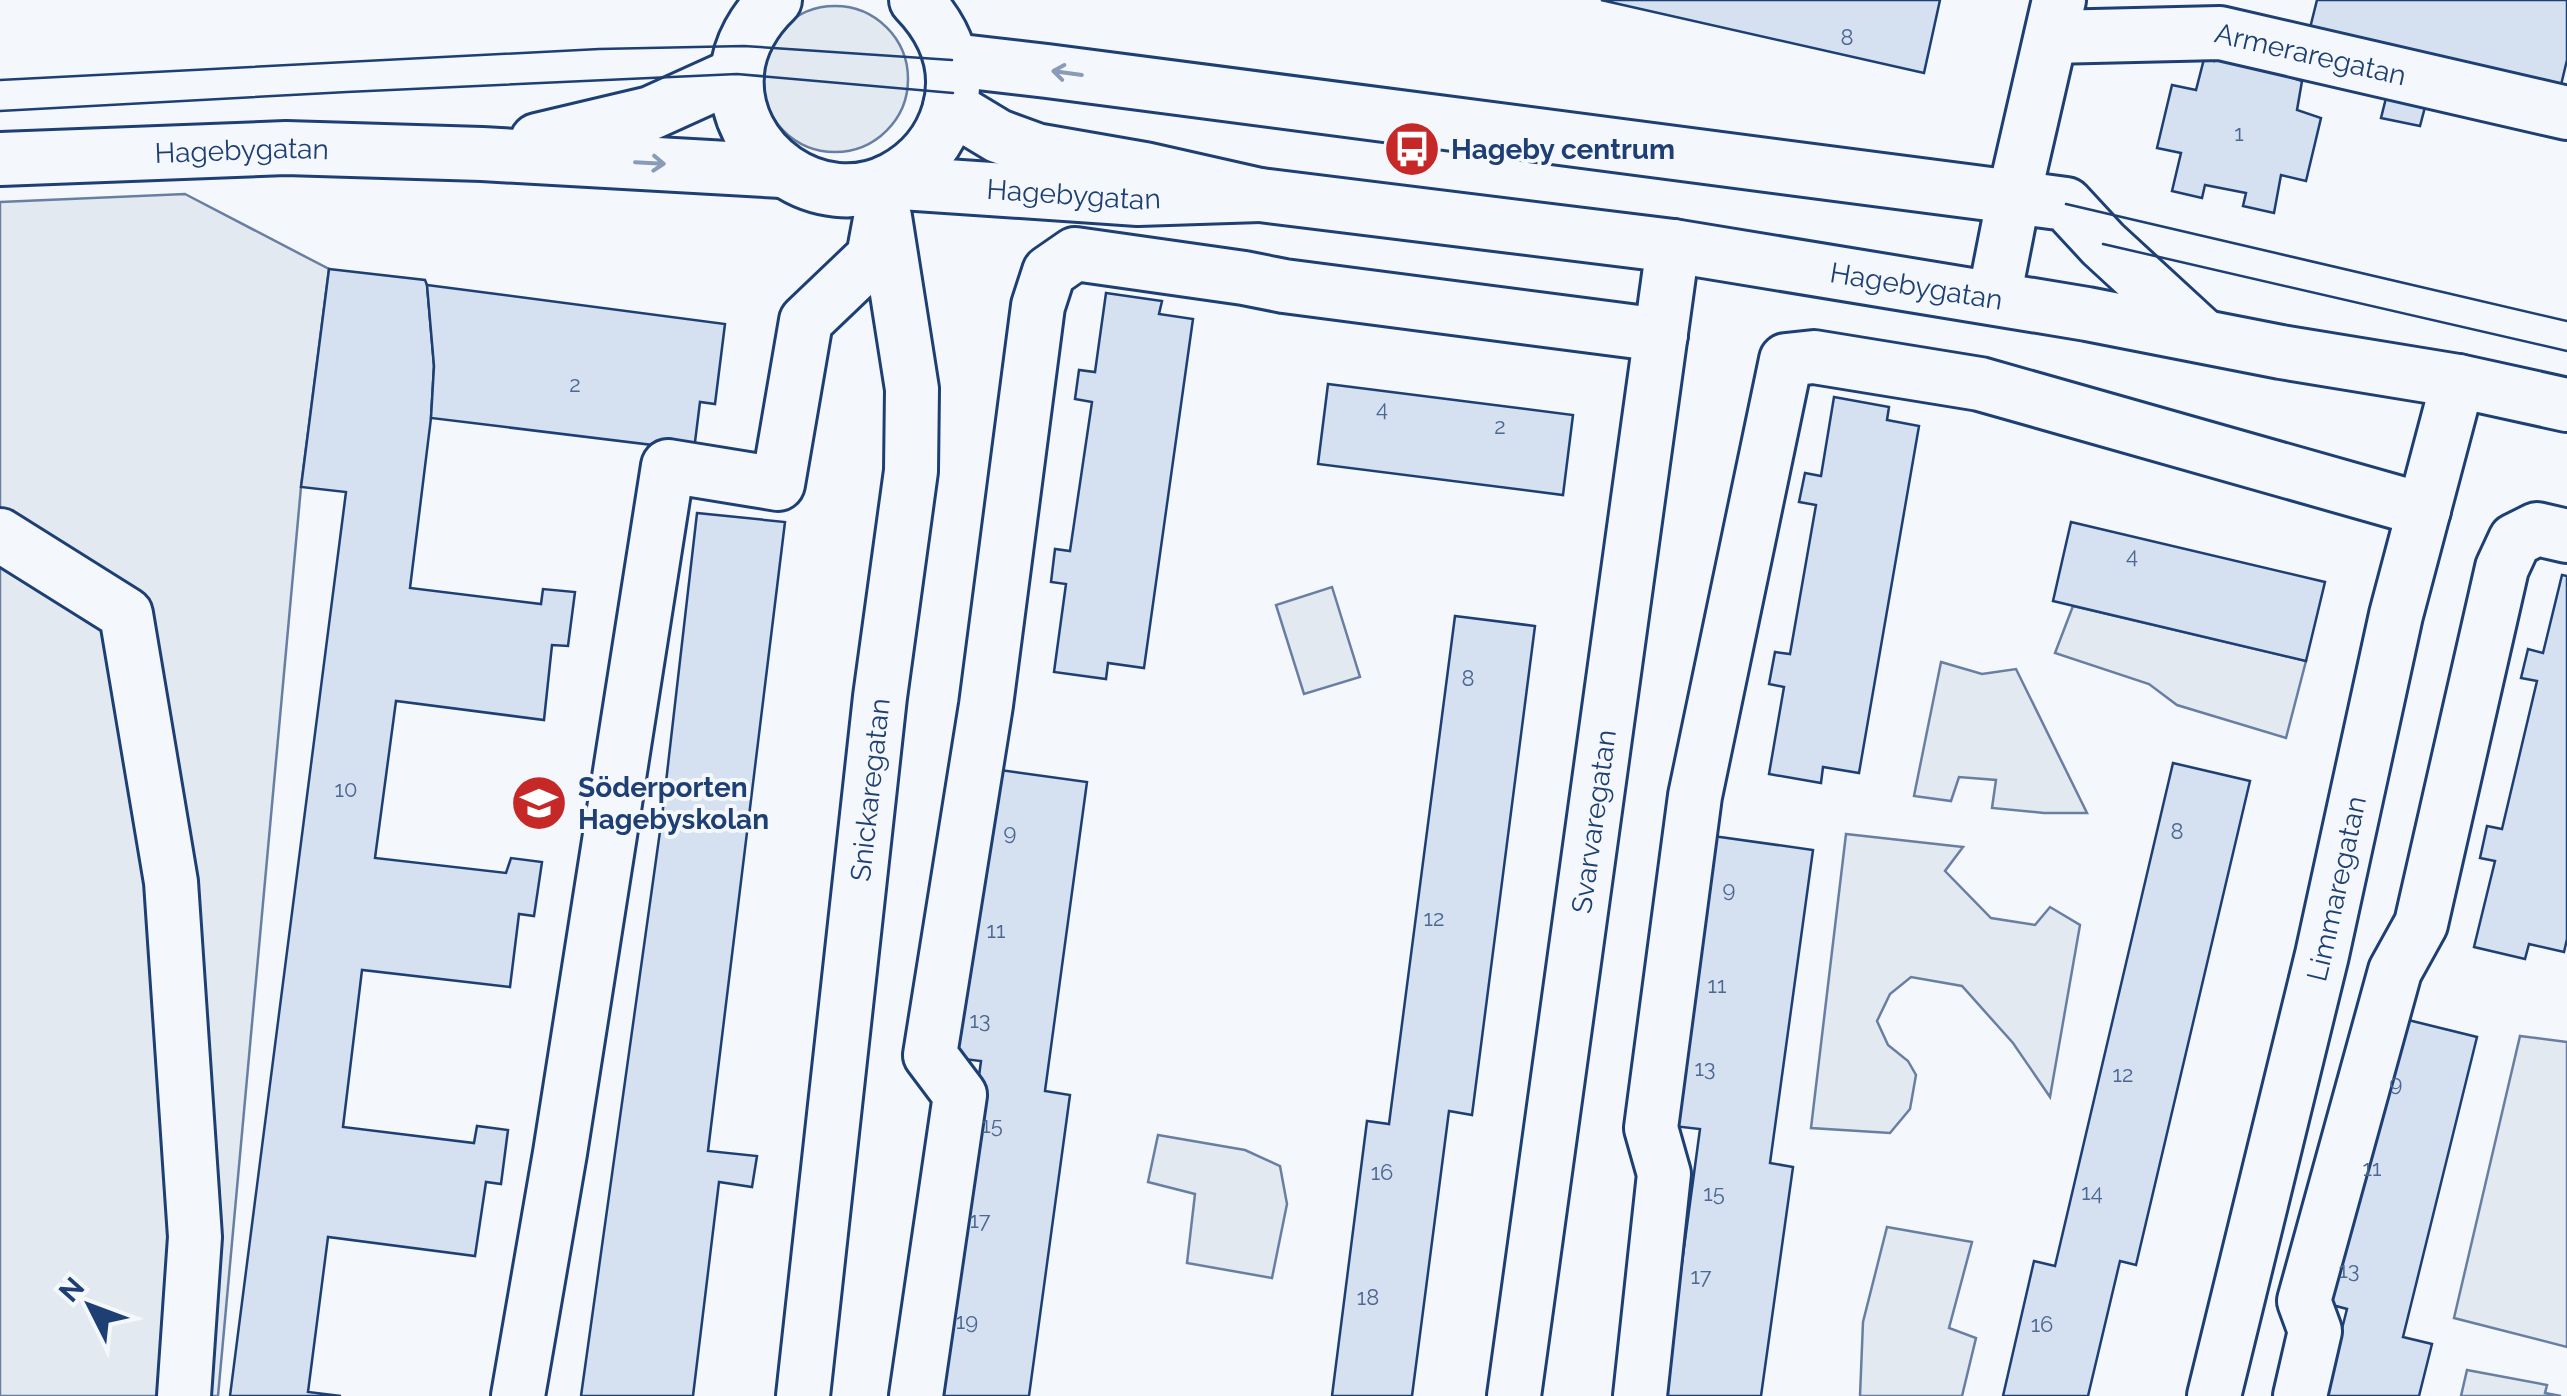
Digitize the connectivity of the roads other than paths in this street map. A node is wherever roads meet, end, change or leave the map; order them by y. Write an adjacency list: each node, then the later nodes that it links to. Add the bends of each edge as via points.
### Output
1 (775, 0): 5 (street, via 750,30)
2 (916, 0): 6 (street, via 938,26)
3 (2224, 16): 4 (street, Armeraregatan); 7 (street, Armeraregatan)
4 (2055, 19): 13 (street)
5 (736, 74): 8 (street, Hagebygatan, via 651,113); 10 (street, via 740,109 756,144)
6 (952, 87): 11 (street, via 943,129 928,152); 12 (street, Hagebygatan, via 998,136 1036,150); 13 (street, via 1043,106)
7 (2567, 114)
8 (482, 154): 9 (street, Hagebygatan, via 286,148); 10 (street, Hagebygatan, one-way to 10)
9 (0, 159)
10 (782, 171): 11 (street, Hagebygatan, via 826,190)
11 (883, 191): 12 (street, Hagebygatan, via 1138,199); 24 (street, via 873,257 806,322 778,484 668,466); 25 (street, Snickaregatan, via 912,389 911,471)
12 (1260, 195): 14 (street, Hagebygatan)
13 (2011, 211): 15 (street); 17 (street, via 2103,244)
14 (1672, 246): 15 (street, Hagebygatan); 16 (street, Svarvaregatan)
15 (1994, 298): 17 (street, Hagebygatan)
16 (1661, 334): 26 (street, via 1075,254 1049,272 1038,306 986,705 930,1055 960,1095); 27 (street, Svarvaregatan)
17 (2204, 337): 18 (street, Hagebygatan)
18 (2458, 381): 19 (street, Hagebygatan); 20 (street, Limmaregatan)
19 (2567, 406)
20 (2424, 510): 28 (street, via 1980,384 1814,357 1786,360 1695,796 1651,1128 1664,1174); 29 (street, Limmaregatan)
21 (0, 535): 23 (street, via 126,614 173,902 196,1237)
22 (2567, 536): 30 (street, via 2537,529 2515,540 2502,568 2421,924 2396,971 2304,1300 2315,1331)
23 (184, 1396)
24 (518, 1396)
25 (803, 1396)
26 (916, 1396)
27 (1514, 1396)
28 (1640, 1396)
29 (2214, 1396)
30 (2300, 1396)

